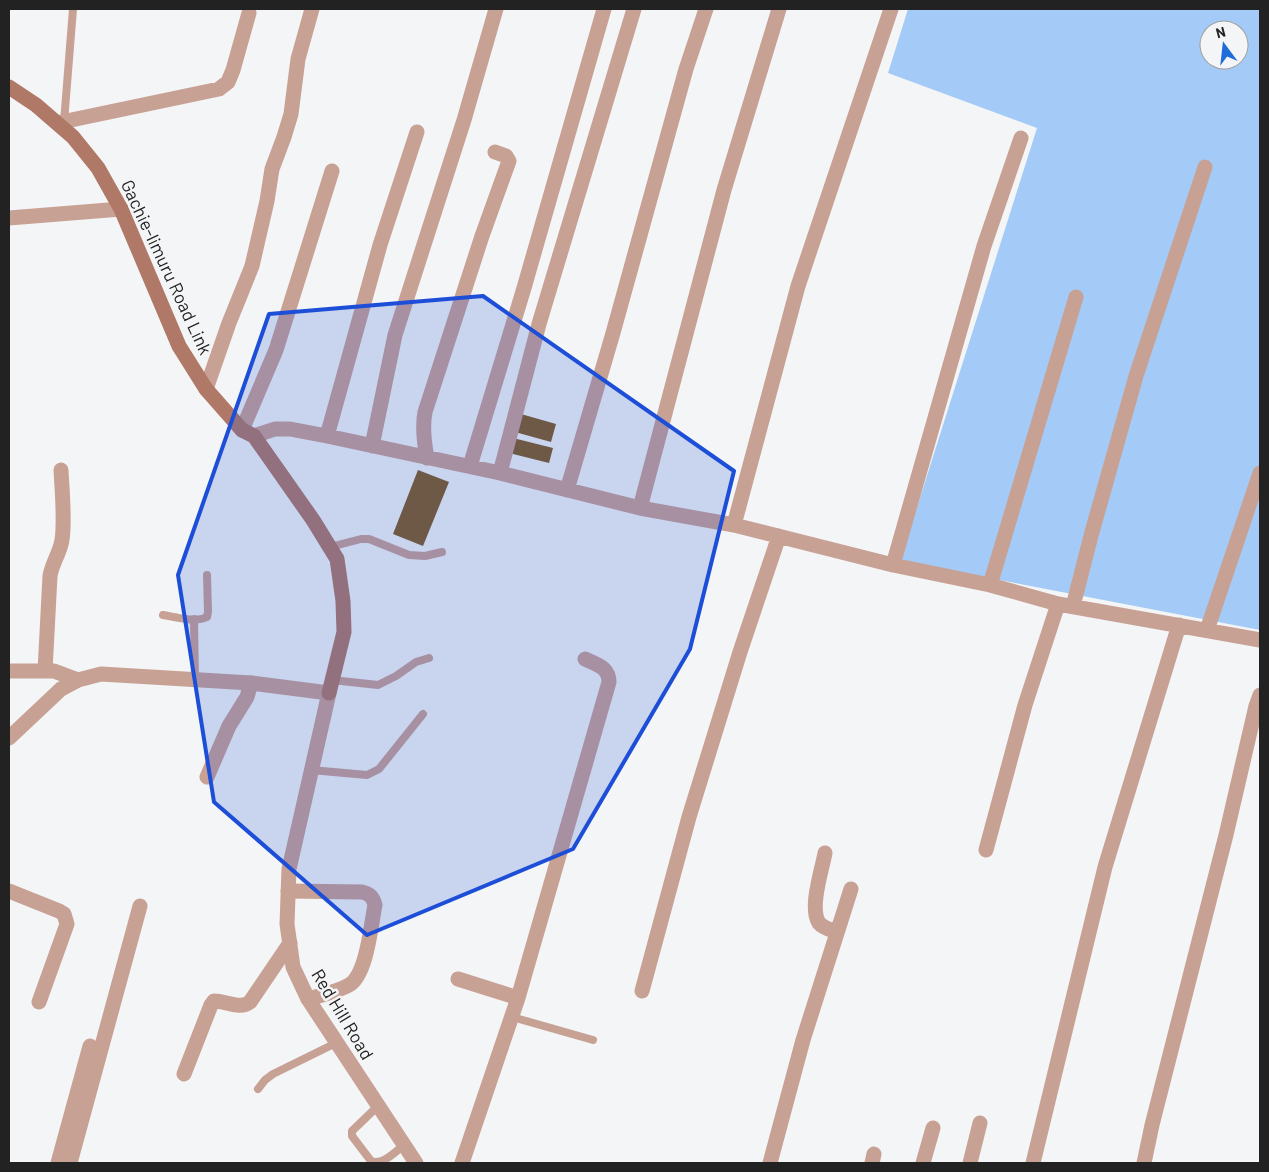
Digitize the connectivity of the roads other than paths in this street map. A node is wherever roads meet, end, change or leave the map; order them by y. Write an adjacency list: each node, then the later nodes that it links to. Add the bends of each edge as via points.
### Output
1 (73, 9): 11 (lane)
2 (312, 9): 20 (street, via 298,59 291,114 272,169 252,266)
3 (496, 9): 23 (street, via 395,335)
4 (604, 9): 25 (street)
5 (634, 9): 27 (street, via 544,306)
6 (706, 9): 29 (street, via 686,69)
7 (779, 9): 30 (street, via 724,190)
8 (891, 9): 31 (street, via 798,286)
9 (249, 14): 11 (street, via 233,70 228,82 219,89)
10 (9, 87): 11 (main road, Gachie-limuru Road Link)
11 (61, 123): 17 (main road, Gachie-limuru Road Link, via 98,168)
12 (417, 132): 22 (street, via 380,245)
13 (1021, 138): 35 (street, via 984,246)
14 (495, 152): 24 (street, via 506,156 508,161 425,412 423,440)
15 (1204, 167): 38 (street, via 1136,376 1092,532)
16 (332, 171): 21 (street)
17 (121, 209): 18 (street); 20 (main road, Gachie-limuru Road Link, via 179,346)
18 (9, 218)
19 (1076, 297): 37 (street)
20 (206, 389): 21 (main road, Gachie-limuru Road Link)
21 (248, 433): 22 (street, via 290,429); 33 (main road, Gachie-limuru Road Link)
22 (328, 436): 23 (street)
23 (372, 446): 24 (street)
24 (427, 458): 25 (street)
25 (470, 466): 27 (street)
26 (61, 470): 47 (street, via 63,538 50,576)
27 (500, 472): 29 (street)
28 (1260, 473): 42 (street)
29 (567, 490): 30 (street)
30 (640, 508): 31 (street)
31 (734, 525): 32 (street)
32 (779, 536): 35 (street); 66 (street, via 689,816)
33 (330, 547): 34 (lane, via 369,539 409,556); 51 (main road, Gachie-limuru Road Link, via 337,559 344,632)
34 (442, 552)
35 (893, 565): 37 (street)
36 (207, 574): 40 (lane, via 207,617)
37 (990, 586): 38 (street)
38 (1066, 605): 41 (street); 57 (street, via 1025,705)
39 (162, 615): 40 (lane)
40 (194, 619): 49 (lane)
41 (1179, 625): 42 (street); 87 (street, via 1105,866)
42 (1207, 630): 43 (street)
43 (1260, 640)
44 (429, 658): 51 (lane, via 416,662 378,685)
45 (585, 659): 67 (street, via 605,669 609,682)
46 (9, 671): 47 (street)
47 (45, 671): 48 (street)
48 (78, 680): 49 (street, via 101,674); 54 (street, via 61,689)
49 (195, 680): 50 (street)
50 (251, 683): 51 (street); 56 (street, via 247,698 228,726)
51 (331, 687): 55 (street, Red Hill Road)
52 (1260, 695): 88 (street)
53 (423, 714): 55 (lane, via 373,773)
54 (9, 738)
55 (312, 770): 61 (street, Red Hill Road, via 289,869)
56 (207, 777)
57 (986, 850)
58 (825, 853): 63 (street, via 815,907 820,924)
59 (851, 889): 63 (street)
60 (9, 891): 69 (street, via 59,911 66,918 67,924)
61 (288, 891): 64 (street, Red Hill Road); 68 (street, via 362,892 369,894 375,905 364,958 355,981)
62 (140, 906): 81 (street)
63 (837, 932): 84 (street, via 803,1040)
64 (290, 943): 68 (street, Red Hill Road, via 293,968); 74 (street, via 250,1002 242,1006 214,1001)
65 (458, 978): 67 (street)
66 (642, 991)
67 (518, 998): 70 (street)
68 (308, 999): 72 (street, Red Hill Road)
69 (39, 1002)
70 (512, 1017): 71 (lane); 83 (street)
71 (593, 1040)
72 (336, 1043): 75 (lane, via 273,1074); 76 (street, Red Hill Road)
73 (90, 1046): 80 (street)
74 (184, 1074)
75 (258, 1089)
76 (378, 1106): 79 (street, Red Hill Road); 79 (lane, via 352,1131 352,1136 375,1163)
77 (980, 1124): 86 (street)
78 (933, 1128): 85 (street)
79 (404, 1146): 82 (street, Red Hill Road)
80 (58, 1163)
81 (70, 1163)
82 (416, 1163)
83 (462, 1163)
84 (770, 1163)
85 (923, 1163)
86 (970, 1163)
87 (1033, 1163)
88 (1144, 1163)

